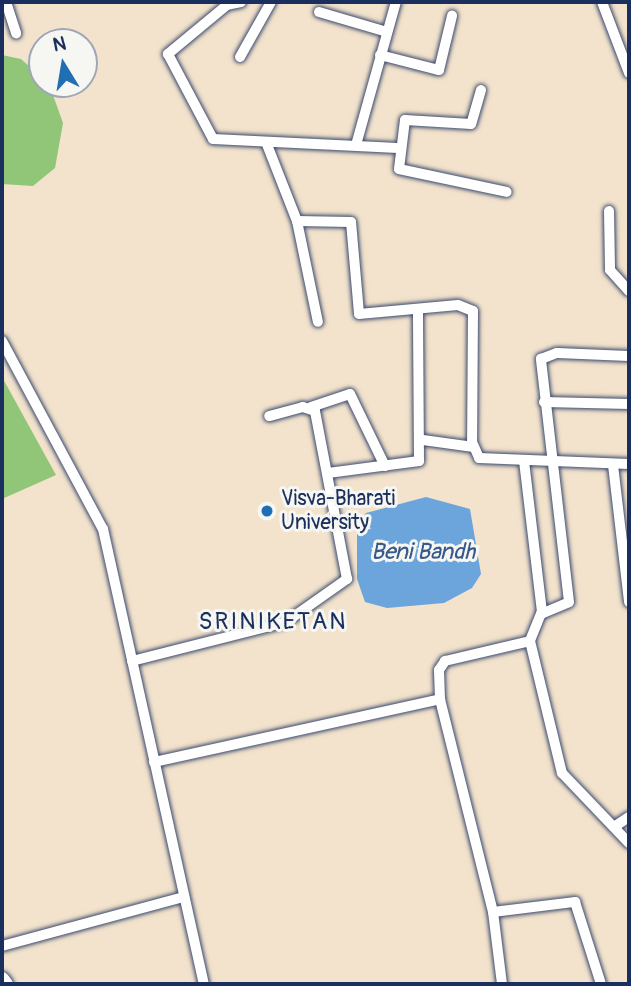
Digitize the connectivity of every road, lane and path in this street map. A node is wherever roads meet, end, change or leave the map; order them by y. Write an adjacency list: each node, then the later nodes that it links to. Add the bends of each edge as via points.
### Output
1 (5, 2): 9 (street)
2 (241, 2): 14 (street, via 227,5 168,54 213,139 233,145)
3 (271, 2): 11 (street)
4 (396, 2): 8 (street)
5 (601, 2): 12 (street)
6 (319, 12): 8 (street)
7 (452, 16): 10 (street, via 441,68)
8 (387, 32): 10 (street)
9 (16, 33)
10 (380, 55): 15 (street)
11 (240, 57)
12 (629, 73)
13 (481, 90): 16 (street, via 471,124 409,119)
14 (266, 142): 15 (street); 19 (street)
15 (356, 145): 16 (street)
16 (398, 148): 17 (street, via 399,169 407,175)
17 (507, 191)
18 (609, 211): 20 (street, via 610,270)
19 (297, 221): 21 (street, via 351,222 359,314); 22 (street)
20 (629, 291)
21 (418, 309): 29 (street); 30 (street, via 458,305 473,311)
22 (318, 322)
23 (2, 341): 41 (street, via 103,529)
24 (629, 356): 25 (street, via 545,355 540,366)
25 (544, 402): 26 (street); 31 (street)
26 (629, 404)
27 (311, 407): 28 (street); 35 (street, via 350,394); 36 (street)
28 (269, 416)
29 (423, 440): 30 (street); 35 (street, via 419,461)
30 (474, 447): 32 (street, via 487,463)
31 (552, 460): 32 (street); 34 (street); 39 (street, via 569,602)
32 (524, 461): 39 (street)
33 (629, 464): 34 (street)
34 (613, 465): 37 (street)
35 (385, 466): 36 (street)
36 (328, 473): 41 (street, via 349,569 341,585 286,622)
37 (628, 589): 38 (street)
38 (629, 602)
39 (541, 614): 40 (street, via 532,624)
40 (530, 641): 42 (street, via 445,661 439,670); 45 (street, via 562,773)
41 (132, 662): 43 (street)
42 (440, 699): 43 (street); 48 (street)
43 (154, 762): 47 (street)
44 (629, 817): 45 (street)
45 (614, 827): 46 (street)
46 (629, 843)
47 (184, 897): 49 (street); 52 (street)
48 (493, 912): 53 (street); 54 (street, via 575,902)
49 (2, 946)
50 (2, 979): 51 (main road)
51 (6, 984)
52 (204, 984)
53 (502, 984)
54 (601, 984)

